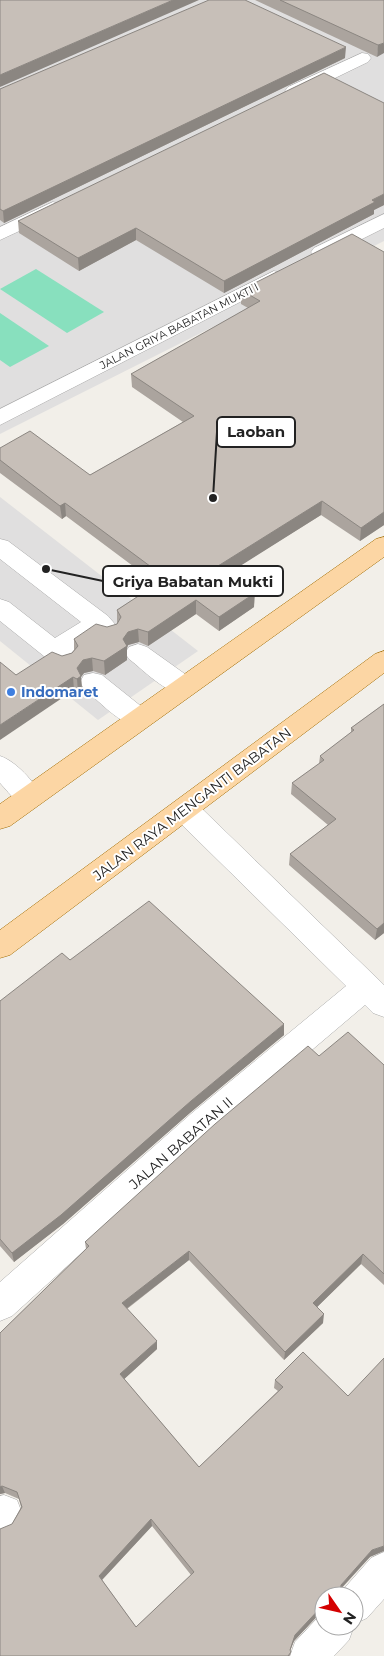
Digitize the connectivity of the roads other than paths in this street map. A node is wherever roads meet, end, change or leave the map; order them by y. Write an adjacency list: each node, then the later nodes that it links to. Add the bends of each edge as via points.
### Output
1 (345, 50): 2 (street, via 370,62)
2 (278, 99)
3 (72, 199): 5 (street)
4 (384, 220): 6 (street, JALAN GRIYA BABATAN MUKTI I)
5 (0, 234)
6 (0, 418)
7 (384, 545): 13 (main road)
8 (0, 547): 9 (street, via 104,626 59,655)
9 (0, 608)
10 (138, 653): 13 (street)
11 (384, 660): 17 (main road, JALAN RAYA MENGANTI BABATAN)
12 (93, 682): 14 (street)
13 (183, 686): 14 (main road)
14 (138, 718): 16 (main road)
15 (0, 766): 16 (street)
16 (29, 797): 18 (main road)
17 (185, 810): 19 (main road, JALAN RAYA MENGANTI BABATAN); 20 (street, JALAN BABATAN II)
18 (0, 818)
19 (0, 946)
20 (375, 996): 21 (street, JALAN BABATAN II, via 203,1123)
21 (0, 1304)
22 (384, 1571): 23 (street)
23 (364, 1594)
24 (326, 1636): 25 (street)
25 (309, 1656)

